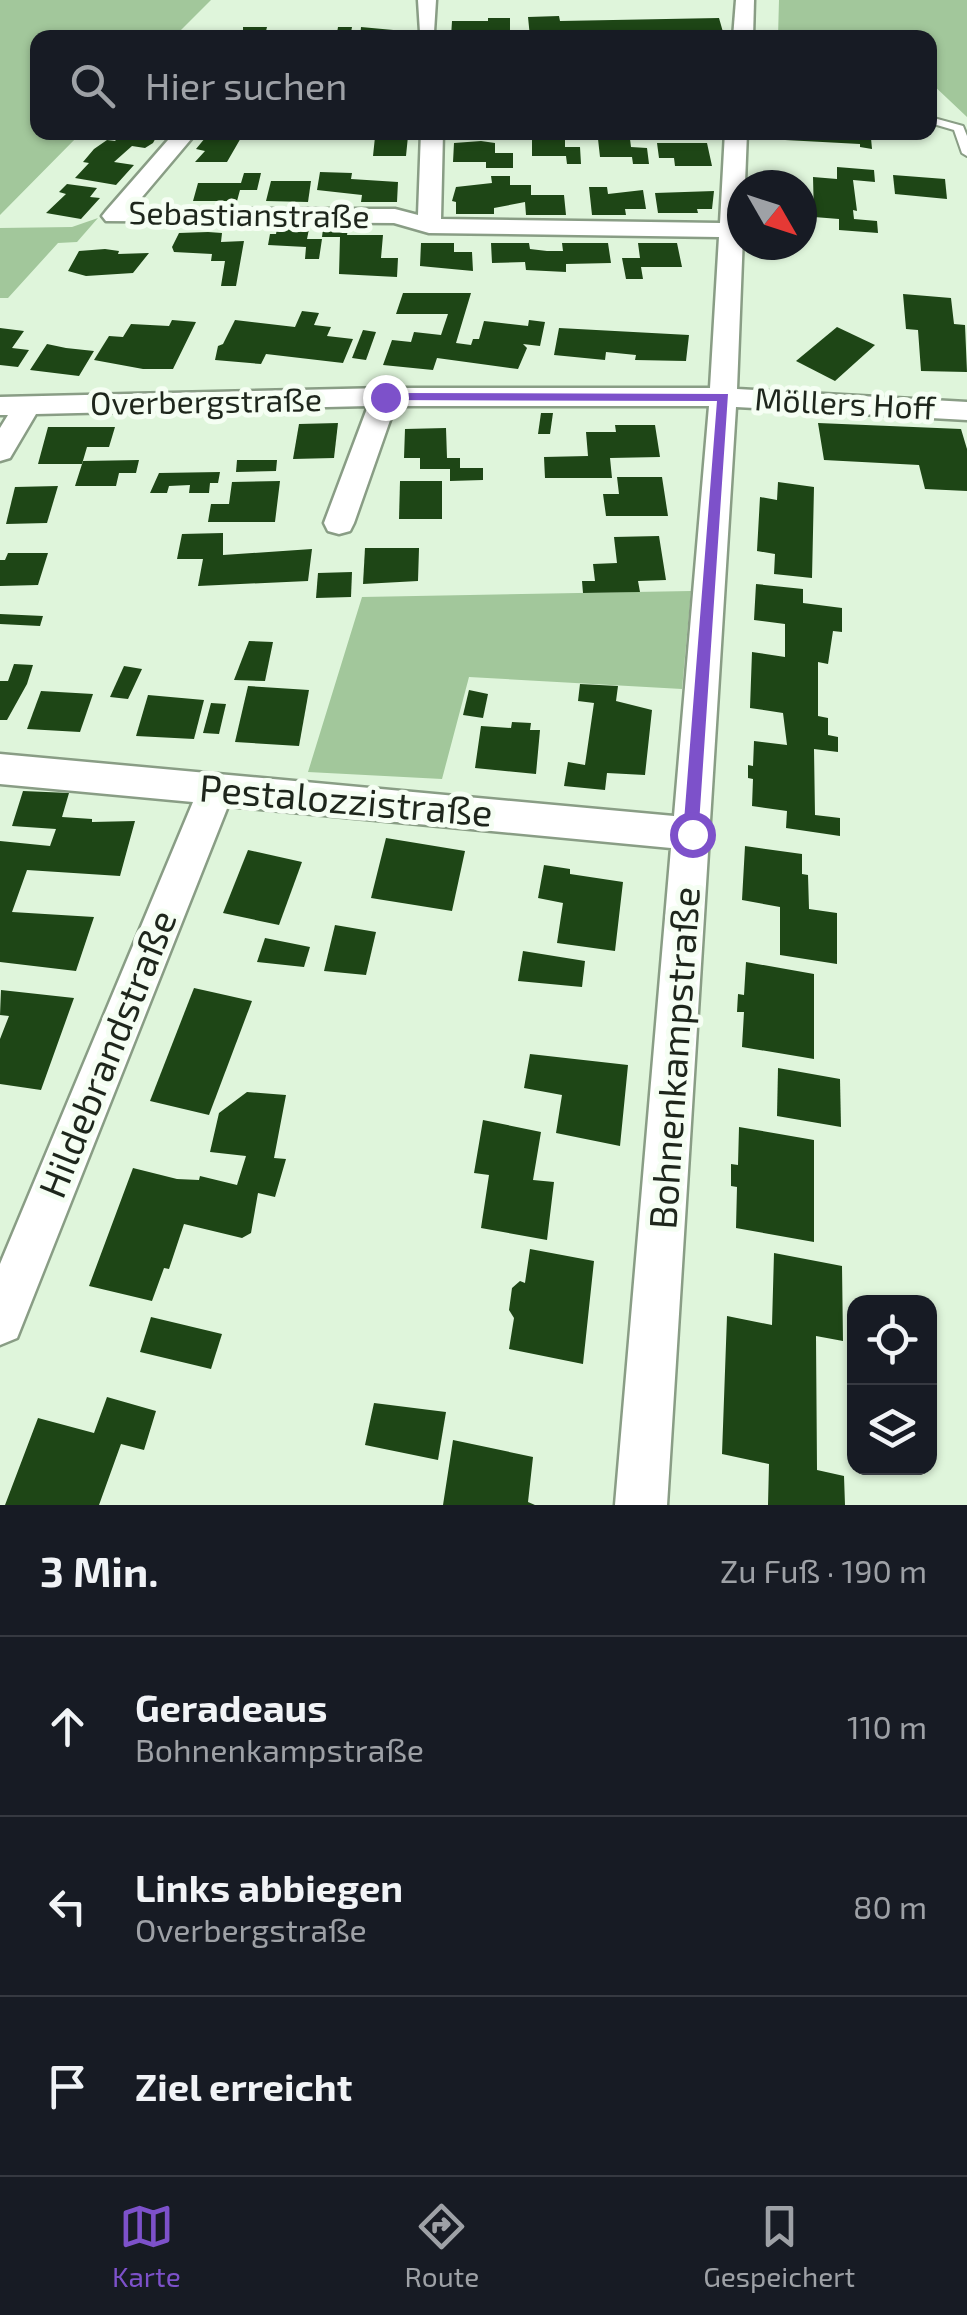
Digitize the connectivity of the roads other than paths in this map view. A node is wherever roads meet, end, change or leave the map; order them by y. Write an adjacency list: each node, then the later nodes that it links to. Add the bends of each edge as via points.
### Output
1 (427, 0): 3 (street)
2 (745, 0): 4 (street)
3 (426, 28)
4 (743, 30)
5 (937, 121): 6 (lane)
6 (950, 124): 7 (lane); 11 (lane, via 963,133)
7 (967, 124)
8 (180, 140): 13 (street, Sebastianstraße, via 114,216 395,216)
9 (432, 140): 13 (street)
10 (736, 140): 12 (street, Bohnenkampstraße)
11 (967, 153)
12 (734, 170)
13 (429, 226): 14 (street, Sebastianstraße)
14 (727, 230)
15 (730, 260): 17 (street, Bohnenkampstraße)
16 (385, 397): 17 (street, Overbergstraße); 18 (street, Overbergstraße); 21 (street, Overbergstraße)
17 (723, 397): 19 (street, Möllers Hoff); 24 (street, Bohnenkampstraße)
18 (14, 406): 20 (street, Overbergstraße)
19 (967, 411)
20 (0, 451)
21 (339, 523)
22 (0, 769): 23 (street, Pestalozzistraße)
23 (217, 788): 24 (street, Pestalozzistraße); 25 (street, Hildebrandstraße)
24 (692, 834): 26 (street, Bohnenkampstraße)
25 (0, 1320)
26 (642, 1505)

